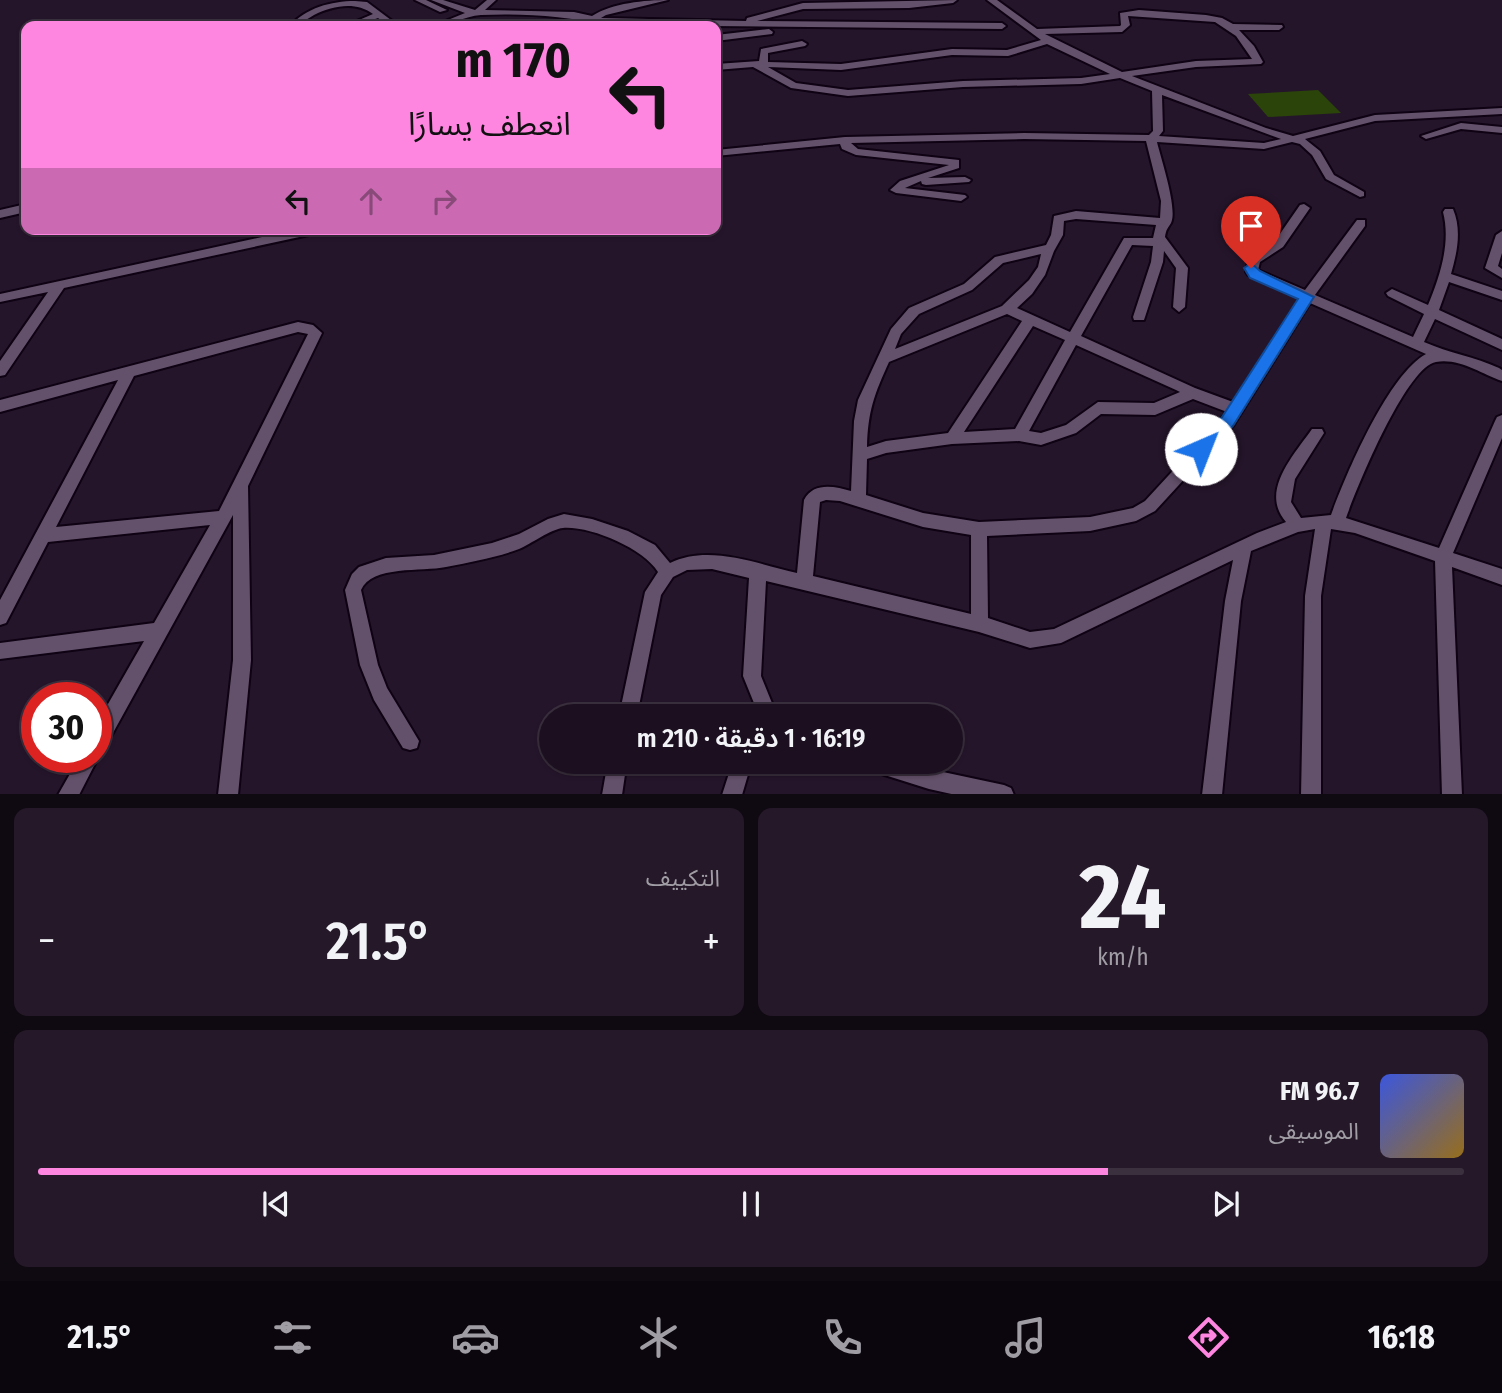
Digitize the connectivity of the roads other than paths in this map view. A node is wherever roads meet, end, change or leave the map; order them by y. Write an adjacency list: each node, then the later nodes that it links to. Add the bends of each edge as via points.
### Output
1 (422, 0): 11 (street)
2 (435, 0): 8 (street)
3 (492, 0): 8 (street)
4 (664, 0): 12 (street)
5 (953, 0): 7 (street, via 909,5 826,4)
6 (991, 0): 10 (street)
7 (779, 11): 20 (street); 21 (street)
8 (477, 12): 11 (street); 12 (street)
9 (378, 15): 13 (street, via 359,1 337,2); 14 (street); 15 (street)
10 (1016, 16): 22 (street); 25 (street)
11 (466, 18): 12 (street); 16 (street)
12 (586, 19): 17 (street); 18 (street)
13 (299, 21)
14 (368, 21)
15 (388, 21)
16 (455, 21)
17 (580, 21)
18 (608, 21)
19 (721, 23): 20 (street)
20 (740, 23): 21 (street)
21 (777, 25): 22 (street); 26 (street, via 770,32)
22 (1002, 26): 25 (street)
23 (1230, 27): 24 (street); 25 (street, via 1213,18 1132,12 1123,15 1126,25 1122,29); 31 (street, via 1249,46 1257,63 1196,64)
24 (1279, 27)
25 (1032, 30): 27 (street)
26 (721, 37)
27 (1048, 41): 29 (street, via 1008,53 952,52 841,67); 31 (street)
28 (802, 44): 29 (street, via 765,50)
29 (759, 64): 30 (street); 31 (street, via 794,86 830,92)
30 (721, 67)
31 (1125, 77): 32 (street)
32 (1153, 88): 36 (street, via 1158,131); 37 (street)
33 (1502, 111): 37 (street, via 1375,118)
34 (1502, 130): 35 (street, via 1467,126)
35 (1426, 136)
36 (1151, 139): 37 (street, via 1250,146); 38 (street, via 1074,135); 48 (street, via 1167,201)
37 (1296, 139): 42 (street, via 1311,146 1330,177)
38 (845, 140): 39 (street); 40 (street, via 846,147 856,152 956,163)
39 (721, 152)
40 (914, 180): 41 (street); 43 (street, via 896,190)
41 (965, 180)
42 (1360, 194)
43 (961, 197)
44 (1304, 208): 59 (street, via 1279,244 1259,256 1251,268)
45 (21, 209): 47 (street)
46 (1449, 212): 55 (street, via 1453,225)
47 (0, 214)
48 (1166, 222): 52 (street); 53 (street, via 1103,216 1061,218 1054,244)
49 (1361, 223): 59 (street)
50 (291, 235): 56 (street)
51 (1502, 236): 54 (street, via 1491,268)
52 (1159, 240): 61 (street, via 1182,261); 64 (street, via 1157,262); 66 (street, via 1128,241)
53 (1048, 249): 62 (street, via 1042,271); 69 (street, via 1005,257 968,287 915,311 896,332)
54 (1502, 274)
55 (1444, 276): 58 (street); 63 (street)
56 (58, 286): 60 (street); 71 (street)
57 (1392, 293): 63 (street)
58 (1502, 296)
59 (1307, 297): 67 (street); 76 (street)
60 (0, 298)
61 (1179, 307)
62 (1007, 309): 65 (street); 69 (street)
63 (1434, 313): 67 (street); 68 (street)
64 (1139, 317)
65 (1030, 320): 66 (street); 80 (street)
66 (1073, 340): 74 (street); 79 (street)
67 (1416, 345): 70 (street)
68 (1502, 345)
69 (885, 358): 81 (street, via 865,400)
70 (1448, 358): 73 (street); 85 (street, via 1429,358 1405,377)
71 (0, 371)
72 (130, 372): 75 (street); 82 (street, via 298,327 315,333); 88 (street)
73 (1502, 376)
74 (1192, 393): 76 (street); 79 (street, via 1155,409 1098,408 1071,429 1044,439)
75 (0, 406)
76 (1235, 409): 87 (street, via 1150,506 1136,513 1090,524)
77 (1502, 421): 90 (street)
78 (1317, 433): 86 (street, via 1282,491 1284,510)
79 (1019, 435): 80 (street)
80 (952, 438): 81 (street, via 886,447)
81 (859, 456): 83 (street)
82 (240, 486): 84 (street); 109 (street, via 242,660)
83 (858, 499): 87 (street, via 923,520); 94 (street, via 825,493 812,500)
84 (223, 517): 88 (street); 97 (street)
85 (1330, 521): 86 (street); 90 (street); 114 (street, via 1314,596)
86 (1298, 525): 89 (street)
87 (979, 529): 96 (street)
88 (44, 535): 95 (street)
89 (1244, 547): 96 (street, via 1049,639 1030,640); 113 (street, via 1233,601)
90 (1443, 556): 93 (street); 115 (street)
91 (667, 572): 92 (street, via 696,562); 99 (street, via 653,592); 102 (street, via 651,552 624,537 564,521 522,541 490,549 434,562 367,569 353,590 369,665 380,694)
92 (758, 572): 94 (street); 100 (street, via 752,676)
93 (1502, 577)
94 (804, 582): 96 (street)
95 (0, 617)
96 (979, 624)
97 (160, 631): 98 (street); 101 (street)
98 (0, 651)
99 (630, 704)
100 (763, 704)
101 (112, 716)
102 (411, 741)
103 (80, 773): 108 (street)
104 (616, 774): 110 (street)
105 (739, 774): 111 (street)
106 (901, 774): 107 (street)
107 (930, 787): 112 (street)
108 (68, 794)
109 (228, 794)
110 (612, 794)
111 (732, 794)
112 (1004, 794)
113 (1212, 794)
114 (1311, 794)
115 (1452, 794)

